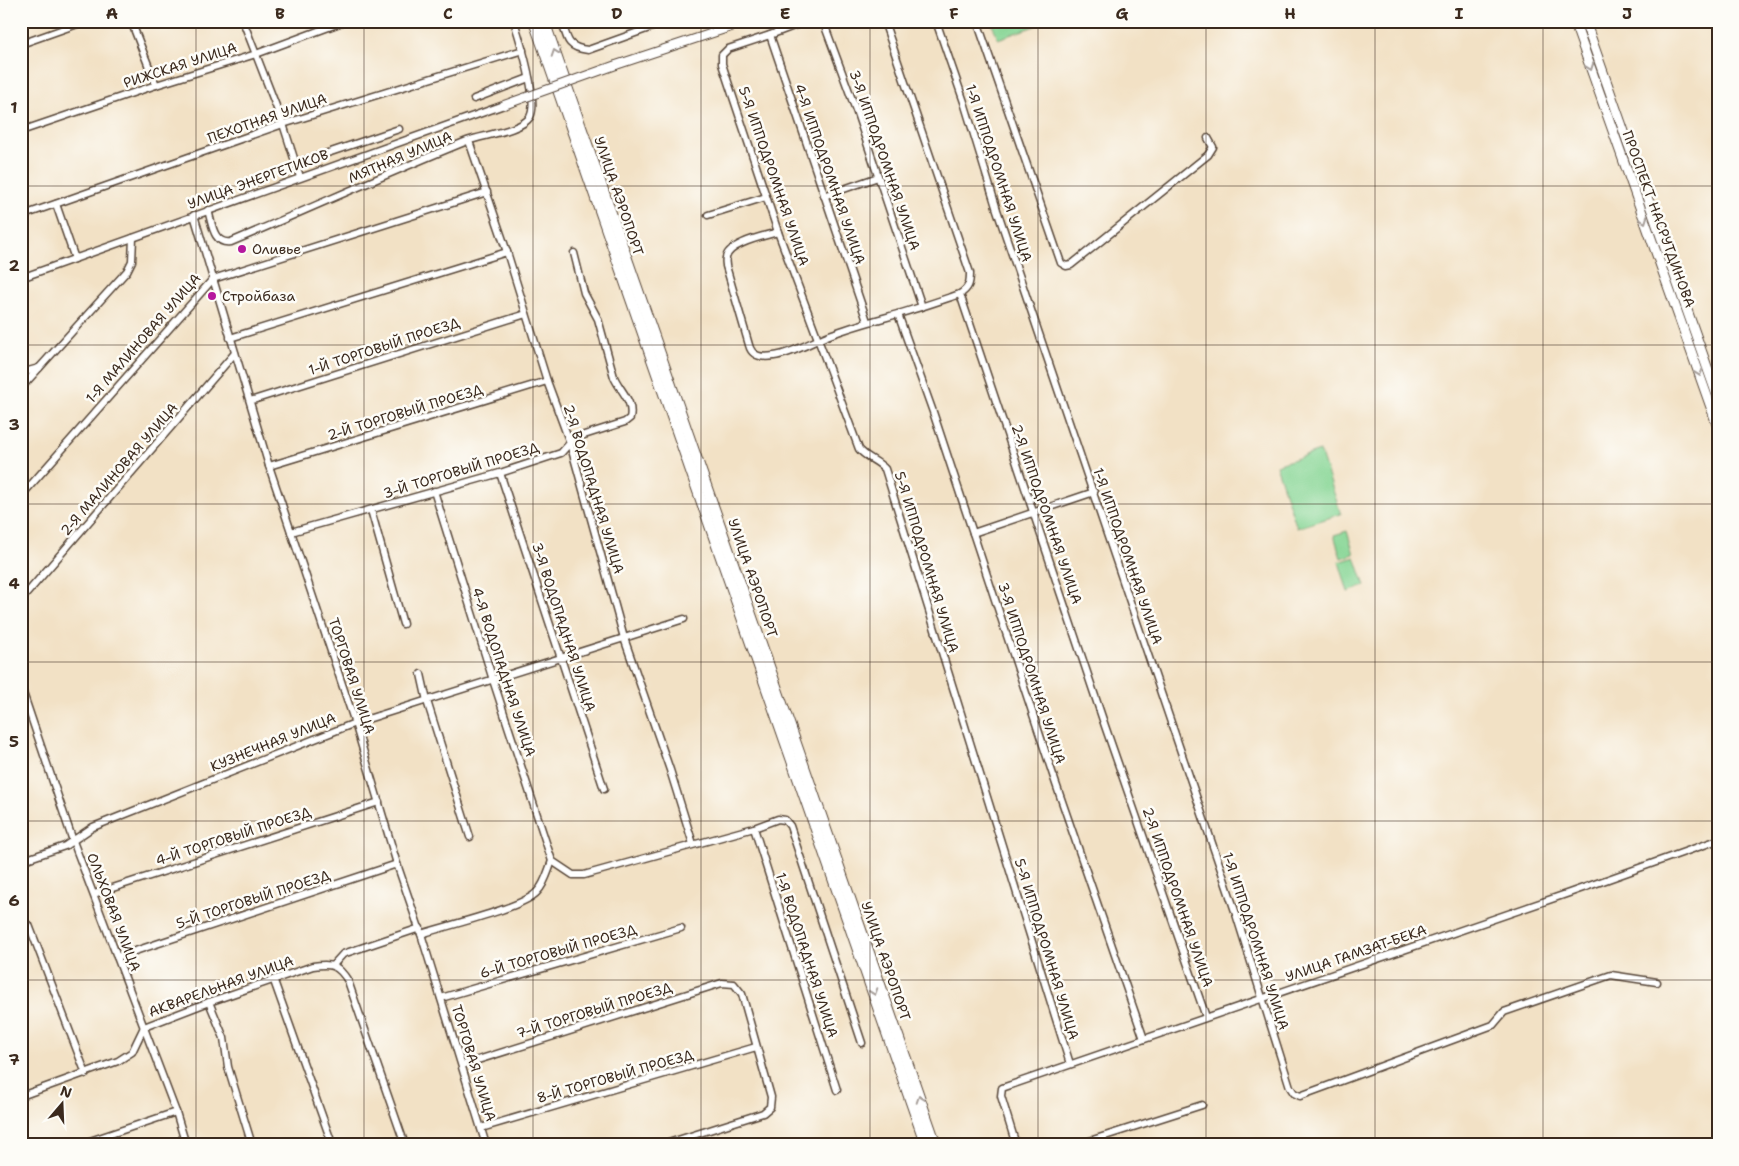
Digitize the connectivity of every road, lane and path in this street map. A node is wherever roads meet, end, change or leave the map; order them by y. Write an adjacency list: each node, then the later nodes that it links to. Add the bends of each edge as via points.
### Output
1 (86, 21): 21 (street)
2 (131, 21): 25 (street)
3 (243, 21): 23 (street)
4 (345, 21): 18 (street, РИЖСКАЯ УЛИЦА)
5 (514, 21): 22 (street, МЯТНАЯ УЛИЦА)
6 (534, 21): 127 (main road, УЛИЦА АЭРОПОРТ, one-way to 127)
7 (544, 21): 128 (main road, УЛИЦА АЭРОПОРТ, one-way to 7)
8 (562, 21): 19 (street, via 571,45 588,50)
9 (670, 21): 19 (street)
10 (749, 21): 27 (street, bridge)
11 (807, 21): 20 (street)
12 (823, 21): 35 (street, 3-Я ИППОДРОМНАЯ УЛИЦА)
13 (884, 21): 51 (street, via 970,273 967,289)
14 (936, 21): 70 (street, 1-Я ИППОДРОМНАЯ УЛИЦА)
15 (976, 21): 31 (street, via 1061,263 1066,266 1208,156 1213,147)
16 (1574, 21): 65 (main road, ПРОСПЕКТ НАСРУТДИНОВА, one-way to 65)
17 (1584, 21): 63 (main road, ПРОСПЕКТ НАСРУТДИНОВА)
18 (338, 22): 23 (street, РИЖСКАЯ УЛИЦА)
19 (654, 24)
20 (770, 36): 37 (street, 4-Я ИППОДРОМНАЯ УЛИЦА); 38 (street, 5-Я ИППОДРОМНАЯ УЛИЦА, via 728,48 722,55 722,64)
21 (21, 44)
22 (523, 50): 24 (street, МЯТНАЯ УЛИЦА); 28 (street, ПЕХОТНАЯ УЛИЦА)
23 (256, 54): 25 (street, РИЖСКАЯ УЛИЦА); 28 (street)
24 (528, 78): 26 (street); 32 (street, МЯТНАЯ УЛИЦА, via 534,102 526,122)
25 (156, 85): 30 (street, РИЖСКАЯ УЛИЦА)
26 (474, 99)
27 (504, 105): 34 (street, УЛИЦА ЭНЕРГЕТИКОВ)
28 (283, 124): 33 (street); 39 (street, ПЕХОТНАЯ УЛИЦА)
29 (399, 129): 33 (street)
30 (21, 131)
31 (1208, 138)
32 (469, 141): 36 (street, 2-Я ВОДОПАДНАЯ УЛИЦА); 40 (street, МЯТНАЯ УЛИЦА, via 230,242 225,243 215,236)
33 (295, 164): 34 (street)
34 (300, 177): 40 (street, УЛИЦА ЭНЕРГЕТИКОВ)
35 (878, 177): 37 (street); 52 (street, 3-Я ИППОДРОМНАЯ УЛИЦА)
36 (487, 192): 46 (street, 2-Я ВОДОПАДНАЯ УЛИЦА); 50 (street, 1-Я МАЛИНОВАЯ УЛИЦА)
37 (824, 196): 55 (street, 4-Я ИППОДРОМНАЯ УЛИЦА)
38 (766, 197): 42 (street); 44 (street, 5-Я ИППОДРОМНАЯ УЛИЦА)
39 (56, 204): 43 (street, ПЕХОТНАЯ УЛИЦА); 48 (street)
40 (208, 210): 41 (street, УЛИЦА ЭНЕРГЕТИКОВ)
41 (194, 215): 45 (street, УЛИЦА ЭНЕРГЕТИКОВ); 50 (street, ТОРГОВАЯ УЛИЦА)
42 (708, 215)
43 (21, 216)
44 (778, 232): 57 (street, 5-Я ИППОДРОМНАЯ УЛИЦА); 57 (street, via 738,245 726,257 751,351 755,355 785,354)
45 (133, 238): 48 (street, УЛИЦА ЭНЕРГЕТИКОВ); 59 (street, via 132,261 127,271)
46 (507, 252): 53 (street, 2-Я ВОДОПАДНАЯ УЛИЦА); 56 (street)
47 (574, 253): 66 (street, 3-Й ТОРГОВЫЙ ПРОЕЗД, via 584,293 598,319 614,377 625,392 632,412 625,422 581,436)
48 (75, 259): 49 (street, УЛИЦА ЭНЕРГЕТИКОВ)
49 (21, 278)
50 (212, 279): 56 (street, ТОРГОВАЯ УЛИЦА); 71 (street, 1-Я МАЛИНОВАЯ УЛИЦА)
51 (960, 294): 52 (street); 73 (street, 2-Я ИППОДРОМНАЯ УЛИЦА)
52 (922, 306): 54 (street)
53 (526, 314): 61 (street, 2-Я ВОДОПАДНАЯ УЛИЦА); 64 (street, 1-Й ТОРГОВЫЙ ПРОЕЗД)
54 (898, 314): 55 (street); 75 (street, 3-Я ИППОДРОМНАЯ УЛИЦА)
55 (867, 321): 57 (street)
56 (230, 338): 58 (street, ТОРГОВАЯ УЛИЦА)
57 (818, 338): 112 (street, 5-Я ИППОДРОМНАЯ УЛИЦА, via 859,449 885,469)
58 (235, 353): 64 (street, ТОРГОВАЯ УЛИЦА); 76 (street, 2-Я МАЛИНОВАЯ УЛИЦА)
59 (39, 367): 60 (street); 62 (street)
60 (21, 374)
61 (547, 381): 66 (street, 2-Я ВОДОПАДНАЯ УЛИЦА); 67 (street, 2-Й ТОРГОВЫЙ ПРОЕЗД)
62 (21, 388)
63 (1718, 398)
64 (250, 401): 67 (street, ТОРГОВАЯ УЛИЦА)
65 (1718, 427)
66 (570, 443): 68 (street, 3-Й ТОРГОВЫЙ ПРОЕЗД, via 561,453); 79 (street, 2-Я ВОДОПАДНАЯ УЛИЦА)
67 (270, 466): 74 (street, ТОРГОВАЯ УЛИЦА)
68 (500, 473): 69 (street, 3-Й ТОРГОВЫЙ ПРОЕЗД); 80 (street, 3-Я ВОДОПАДНАЯ УЛИЦА)
69 (434, 491): 72 (street, 3-Й ТОРГОВЫЙ ПРОЕЗД); 82 (street, 4-Я ВОДОПАДНАЯ УЛИЦА)
70 (1094, 492): 73 (street); 105 (street, 1-Я ИППОДРОМНАЯ УЛИЦА)
71 (21, 496)
72 (371, 510): 74 (street, 3-Й ТОРГОВЫЙ ПРОЕЗД); 78 (street)
73 (1034, 513): 75 (street); 107 (street, 2-Я ИППОДРОМНАЯ УЛИЦА)
74 (291, 532): 85 (street, ТОРГОВАЯ УЛИЦА)
75 (973, 533): 109 (street, 3-Я ИППОДРОМНАЯ УЛИЦА)
76 (21, 600)
77 (684, 619): 79 (street, КУЗНЕЧНАЯ УЛИЦА)
78 (403, 624)
79 (624, 638): 80 (street, КУЗНЕЧНАЯ УЛИЦА); 92 (street, 2-Я ВОДОПАДНАЯ УЛИЦА)
80 (561, 659): 82 (street, КУЗНЕЧНАЯ УЛИЦА); 86 (street, 3-Я ВОДОПАДНАЯ УЛИЦА)
81 (421, 674): 84 (street)
82 (493, 680): 84 (street, КУЗНЕЧНАЯ УЛИЦА); 94 (street, 4-Я ВОДОПАДНАЯ УЛИЦА)
83 (21, 687): 91 (street, ОЛЬХОВАЯ УЛИЦА)
84 (427, 701): 85 (street, КУЗНЕЧНАЯ УЛИЦА); 89 (street)
85 (355, 723): 87 (street, ТОРГОВАЯ УЛИЦА); 91 (street, КУЗНЕЧНАЯ УЛИЦА, via 93,827)
86 (604, 789)
87 (379, 802): 95 (street, ТОРГОВАЯ УЛИЦА); 96 (street, 4-Й ТОРГОВЫЙ ПРОЕЗД)
88 (754, 828): 92 (street); 110 (street, via 778,819 785,820 790,826); 115 (street, 1-Я ВОДОПАДНАЯ УЛИЦА)
89 (470, 837)
90 (1718, 840): 105 (street, УЛИЦА ГАМЗАТ-БЕКА)
91 (73, 841): 93 (street, КУЗНЕЧНАЯ УЛИЦА); 96 (street, ОЛЬХОВАЯ УЛИЦА)
92 (693, 844): 94 (street, via 584,875 573,875)
93 (21, 861)
94 (552, 861): 99 (street, via 543,883 529,898 506,908)
95 (397, 864): 99 (street, ТОРГОВАЯ УЛИЦА); 100 (street, 5-Й ТОРГОВЫЙ ПРОЕЗД)
96 (94, 894): 100 (street, ОЛЬХОВАЯ УЛИЦА)
97 (29, 925): 114 (street)
98 (682, 928): 104 (street, 6-Й ТОРГОВЫЙ ПРОЕЗД)
99 (420, 931): 101 (street, via 343,954); 104 (street, ТОРГОВАЯ УЛИЦА)
100 (117, 957): 108 (street, ОЛЬХОВАЯ УЛИЦА)
101 (334, 966): 102 (street, АКВАРЕЛЬНАЯ УЛИЦА, via 313,966); 124 (street, via 348,981)
102 (274, 980): 106 (street, АКВАРЕЛЬНАЯ УЛИЦА); 120 (street)
103 (1657, 982): 105 (street, 1-Я ИППОДРОМНАЯ УЛИЦА, via 1611,975 1504,1012 1493,1025 1300,1096 1290,1087)
104 (441, 998): 113 (street, ТОРГОВАЯ УЛИЦА)
105 (1262, 998): 107 (street, УЛИЦА ГАМЗАТ-БЕКА)
106 (209, 1002): 108 (street, АКВАРЕЛЬНАЯ УЛИЦА); 123 (street, via 224,1038 228,1067)
107 (1206, 1017): 109 (street, УЛИЦА ГАМЗАТ-БЕКА)
108 (144, 1027): 114 (street, АКВАРЕЛЬНАЯ УЛИЦА, via 132,1052); 118 (street, ОЛЬХОВАЯ УЛИЦА)
109 (1144, 1039): 112 (street, УЛИЦА ГАМЗАТ-БЕКА)
110 (862, 1044)
111 (756, 1047): 113 (street, 7-Й ТОРГОВЫЙ ПРОЕЗД, via 742,994 734,984 722,983); 119 (street, 8-Й ТОРГОВЫЙ ПРОЕЗД); 126 (street, via 771,1097 770,1107 763,1113)
112 (1070, 1064): 129 (street, УЛИЦА ГАМЗАТ-БЕКА, via 1002,1088 1001,1096)
113 (462, 1065): 119 (street, ТОРГОВАЯ УЛИЦА)
114 (86, 1074): 116 (street, АКВАРЕЛЬНАЯ УЛИЦА)
115 (837, 1090)
116 (21, 1096)
117 (1202, 1105): 130 (street)
118 (176, 1112): 121 (street); 122 (street, ОЛЬХОВАЯ УЛИЦА)
119 (481, 1128): 125 (street, ТОРГОВАЯ УЛИЦА)
120 (330, 1138)
121 (78, 1145)
122 (186, 1145)
123 (252, 1145)
124 (405, 1145)
125 (486, 1145)
126 (662, 1145)
127 (926, 1145)
128 (936, 1145)
129 (1016, 1145)
130 (1077, 1145)

